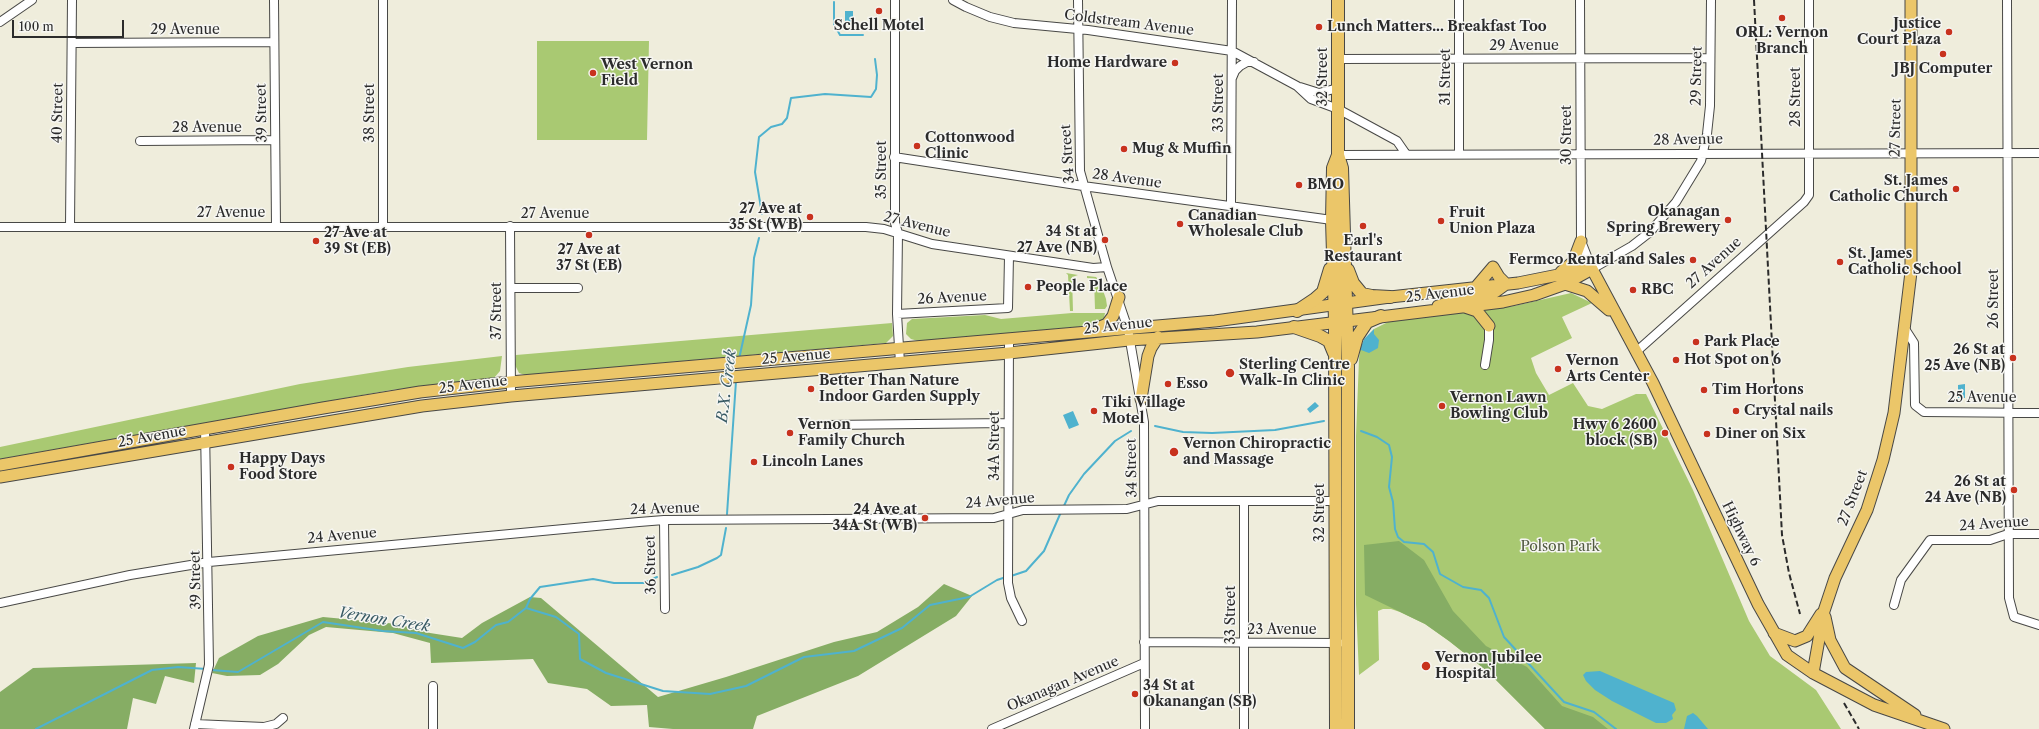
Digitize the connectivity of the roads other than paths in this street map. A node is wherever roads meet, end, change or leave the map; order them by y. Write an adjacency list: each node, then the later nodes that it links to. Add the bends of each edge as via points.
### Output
1 (32, 0): 16 (street)
2 (72, 0): 19 (street, 40 Street)
3 (274, 0): 18 (street, 39 Street)
4 (383, 0): 47 (street, 38 Street)
5 (895, 0): 41 (street, 35 Street)
6 (953, 0): 17 (street, Coldstream Avenue, via 1014,23)
7 (1078, 0): 17 (street, 34 Street)
8 (1232, 0): 20 (street, 33 Street)
9 (1338, 0): 23 (highway, 32 Street)
10 (1459, 0): 24 (street, 31 Street)
11 (1580, 0): 21 (street, 30 Street)
12 (1711, 0): 22 (street, 29 Street)
13 (1809, 0): 40 (street, 28 Street)
14 (1911, 0): 34 (main road, 27 Street)
15 (2007, 0): 35 (street, 26 Street)
16 (0, 22)
17 (1078, 29): 20 (street, Coldstream Avenue); 42 (street, 34 Street, via 1079,161)
18 (273, 42): 19 (street, 29 Avenue); 30 (street, 39 Street)
19 (72, 43): 50 (street, 40 Street)
20 (1232, 50): 25 (street, Coldstream Avenue); 26 (street, 33 Street)
21 (1581, 58): 22 (street, 29 Avenue); 24 (street, 29 Avenue); 39 (street, 30 Street)
22 (1710, 58): 32 (street, 29 Street, via 1710,106)
23 (1338, 59): 24 (street, 29 Avenue); 28 (highway, 32 Street)
24 (1459, 59): 38 (street, 31 Street)
25 (1254, 62): 26 (street, via 1240,66); 27 (street, Coldstream Avenue)
26 (1232, 78): 44 (street, 33 Street)
27 (1297, 86): 28 (street, Coldstream Avenue, via 1318,93); 29 (street, Coldstream Avenue, via 1311,99)
28 (1338, 88): 29 (highway, 32 Street)
29 (1338, 109): 36 (highway, 32 Street); 37 (street, Coldstream Avenue, via 1397,141)
30 (275, 140): 31 (street, 28 Avenue); 46 (street, 39 Street)
31 (140, 142)
32 (1704, 152): 39 (street, 28 Avenue); 40 (street, 28 Avenue); 56 (street, 25 Avenue, via 1688,186 1650,232 1632,246)
33 (2039, 152): 35 (street, 28 Avenue)
34 (1910, 153): 35 (street, 28 Avenue); 40 (street, 28 Avenue); 75 (main road, 27 Street, via 1911,272)
35 (2007, 153): 90 (street, 26 Street)
36 (1338, 154): 37 (street, 28 Avenue); 45 (highway, 32 Street, via 1333,168); 54 (highway, 32 Street, via 1342,168)
37 (1406, 154): 38 (street, 28 Avenue)
38 (1460, 154): 39 (street, 28 Avenue)
39 (1580, 154): 52 (street, 30 Street)
40 (1809, 154): 43 (street, 28 Street)
41 (894, 157): 42 (street, 28 Avenue); 51 (street, 35 Street, via 895,223)
42 (1083, 186): 44 (street, 28 Avenue); 55 (street, 34 Street)
43 (1809, 195): 81 (street, 27 Avenue)
44 (1231, 206): 45 (street, 28 Avenue)
45 (1332, 220): 54 (highway, 32 Street)
46 (276, 226): 47 (street, 27 Avenue); 50 (street, 27 Avenue)
47 (383, 226): 48 (street, 27 Avenue)
48 (510, 226): 51 (street, 27 Avenue, via 866,227); 60 (street, 37 Street)
49 (0, 227): 50 (street, 27 Avenue)
50 (70, 227)
51 (898, 233): 53 (street, 27 Avenue, via 932,244); 69 (street, 35 Street)
52 (1581, 241): 56 (street, 30 Street); 57 (main road, via 1573,262)
53 (1008, 256): 55 (street, 27 Avenue, via 1093,268); 69 (street, 26 Avenue, via 1008,308)
54 (1339, 261): 63 (highway, via 1358,291 1372,296); 65 (highway, 32 Street); 67 (highway, via 1323,292)
55 (1106, 267): 62 (street, 34 Street)
56 (1592, 268): 57 (main road, 25 Avenue); 71 (main road, Highway 6)
57 (1562, 279): 58 (main road, 25 Avenue); 64 (main road, 25 Avenue, via 1534,295); 71 (main road, via 1593,295)
58 (1506, 284): 59 (main road, 25 Avenue); 59 (main road, via 1498,277 1493,267); 68 (main road, via 1495,292 1462,298)
59 (1476, 287): 63 (main road, 25 Avenue)
60 (510, 288): 61 (street); 87 (street, 37 Street)
61 (578, 288)
62 (1118, 297): 76 (main road, via 1113,316 1106,324); 77 (street, 34 Street)
63 (1390, 297): 65 (main road, 25 Avenue)
64 (1503, 302): 66 (main road, 25 Avenue); 73 (main road, via 1492,312)
65 (1341, 305): 67 (main road, 25 Avenue); 72 (highway, 32 Street)
66 (1465, 307): 68 (main road, 25 Avenue); 73 (main road, via 1477,311)
67 (1297, 311): 77 (main road, 25 Avenue)
68 (1424, 311): 70 (main road, 25 Avenue)
69 (897, 314): 80 (street, 35 Street)
70 (1381, 316): 72 (main road, 25 Avenue); 86 (highway, via 1367,322 1358,337)
71 (1616, 317): 81 (main road, Highway 6)
72 (1341, 321): 74 (main road, 25 Avenue); 83 (highway, 32 Street); 86 (highway, 32 Street)
73 (1489, 326): 85 (street)
74 (1294, 328): 78 (main road, 25 Avenue); 83 (highway, via 1311,332 1329,342)
75 (1905, 329): 90 (street, 25 Avenue, via 1914,343 1915,405 1924,412); 109 (main road, 27 Street, via 1894,413 1883,460 1867,510 1835,578)
76 (1089, 332): 77 (main road, 25 Avenue); 79 (main road, 25 Avenue)
77 (1129, 334): 78 (main road, 25 Avenue); 82 (main road, 25 Avenue); 89 (street, 34 Street)
78 (1158, 337): 89 (main road, via 1148,356)
79 (1009, 340): 80 (main road, 25 Avenue); 82 (street, 34A Street)
80 (900, 349): 84 (street, 35 Street); 87 (main road, 25 Avenue)
81 (1636, 351): 112 (main road, Highway 6)
82 (1009, 353): 84 (main road, 25 Avenue); 92 (street, 34A Street)
83 (1335, 354): 98 (highway, 32 Street)
84 (900, 363): 88 (main road, 25 Avenue)
85 (1485, 365)
86 (1348, 367): 116 (highway, 32 Street)
87 (510, 382): 88 (street, 37 Street); 94 (main road, 25 Avenue, via 413,394)
88 (511, 396): 95 (main road, 25 Avenue, via 422,406)
89 (1141, 399): 100 (street, 34 Street)
90 (2008, 413): 91 (street, 25 Avenue); 103 (street, 26 Street)
91 (2039, 413)
92 (1008, 423): 93 (street); 101 (street, 34A Street)
93 (828, 425)
94 (205, 428): 95 (street, 39 Street); 96 (main road, 25 Avenue)
95 (206, 443): 97 (main road, 25 Avenue); 105 (street, 39 Street)
96 (0, 465)
97 (0, 477)
98 (1335, 501): 99 (street, 24 Avenue); 115 (highway, 32 Street)
99 (1244, 502): 100 (street, 24 Avenue, via 1158,501); 114 (street, 33 Street)
100 (1146, 504): 101 (street, 24 Avenue, via 1127,510 1023,510); 113 (street, 34 Street)
101 (1008, 515): 102 (street, 24 Avenue, via 994,518); 110 (street, 34A Street, via 1008,583 1011,598)
102 (664, 520): 105 (street, 24 Avenue); 108 (street, 36 Street)
103 (2008, 534): 104 (street, 24 Avenue); 107 (street, 24 Avenue, via 1990,540 1930,540 1901,580); 111 (street, 26 Street, via 2008,598 2014,617)
104 (2039, 534)
105 (209, 562): 106 (street, 24 Avenue, via 130,575); 122 (street, 39 Street, via 209,665)
106 (0, 603)
107 (1894, 605)
108 (665, 609)
109 (1824, 611): 112 (main road, via 1807,636 1795,641); 118 (main road, 27 Street); 121 (main road, via 1830,640 1845,668)
110 (1022, 621)
111 (2039, 625)
112 (1774, 633): 118 (main road, Highway 6, via 1787,655)
113 (1144, 642): 114 (street, 23 Avenue); 117 (street, 34 Street)
114 (1244, 642): 115 (street, 23 Avenue); 126 (street, 33 Street)
115 (1336, 643): 116 (street, 23 Avenue); 127 (highway, 32 Street)
116 (1348, 643): 128 (highway, 32 Street)
117 (1144, 663): 124 (street, Okanagan Avenue); 125 (street, 34 Street)
118 (1813, 673): 121 (main road, Highway 6, via 1874,705)
119 (433, 686): 123 (street)
120 (283, 718): 122 (street, via 276,724 264,727)
121 (1925, 722): 129 (main road, Highway 6)
122 (195, 726)
123 (433, 729)
124 (992, 729)
125 (1145, 729)
126 (1244, 729)
127 (1336, 729)
128 (1348, 729)
129 (1944, 729)

